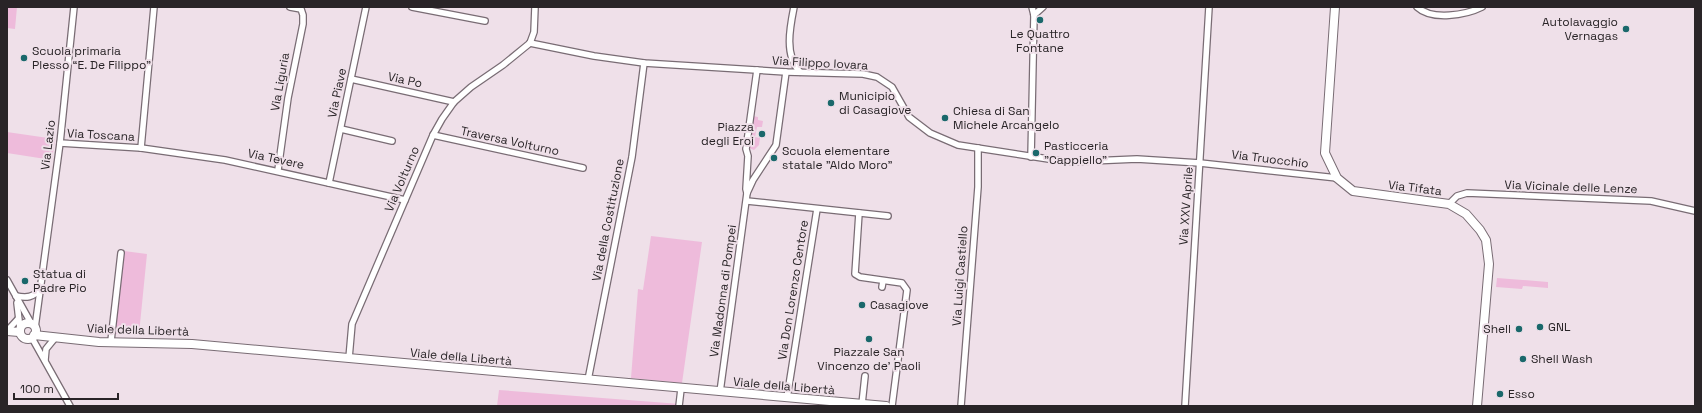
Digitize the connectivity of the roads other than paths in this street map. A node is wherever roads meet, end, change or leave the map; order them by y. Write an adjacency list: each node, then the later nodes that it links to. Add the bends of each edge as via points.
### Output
1 (74, 7): 26 (street, Via Lazio)
2 (154, 7): 27 (street)
3 (290, 7): 32 (street, Via Liguria, via 301,9 303,24 288,98)
4 (366, 7): 21 (street, Via Piave)
5 (412, 7): 15 (street)
6 (535, 7): 16 (street, via 534,32)
7 (794, 7): 20 (street, via 790,29 792,61)
8 (1032, 7): 14 (street)
9 (1043, 7): 14 (street)
10 (1209, 7): 30 (street, Via XXV Aprile)
11 (1335, 7): 33 (street, Via Tifata, via 1325,153)
12 (1417, 7): 13 (street, via 1423,12 1447,15)
13 (1482, 7)
14 (1034, 15): 29 (street)
15 (485, 21)
16 (530, 43): 17 (street, Via Filippo Iovara); 22 (street, Via Volturno)
17 (644, 63): 18 (street, Via Filippo Iovara); 56 (street, Via della Costituzione, via 632,157)
18 (757, 70): 19 (street, Via Filippo Iovara); 35 (street, via 746,149)
19 (786, 72): 20 (street, Via Filippo Iovara); 35 (street, via 776,145 753,180)
20 (800, 72): 28 (street, Via Filippo Iovara, via 863,74 877,78 892,88 909,117 930,133 958,145)
21 (351, 79): 22 (street, Via Po); 23 (street, Via Piave)
22 (454, 102): 24 (street, Via Volturno)
23 (341, 129): 25 (street); 34 (street, Via Piave)
24 (432, 135): 31 (street, Traversa Volturno); 36 (street, Via Volturno)
25 (392, 140)
26 (60, 143): 27 (street, Via Toscana); 45 (street, Via Lazio)
27 (141, 148): 32 (street, Via Tevere)
28 (978, 148): 29 (street, Via Filippo Iovara); 65 (street, Via Luigi Castiello, via 978,187)
29 (1031, 157): 30 (street, Via Filippo Iovara, via 1068,162 1137,159)
30 (1200, 162): 33 (street, Via Truocchio); 66 (street, Via XXV Aprile)
31 (583, 168)
32 (278, 170): 34 (street, Via Tevere)
33 (1337, 178): 38 (street, Via Tifata, via 1354,191)
34 (329, 183): 36 (street, Via Tevere)
35 (748, 193): 37 (street, Via Madonna di Pompei)
36 (405, 200): 53 (street, Via Volturno, via 352,324)
37 (747, 201): 39 (street); 58 (street, Via Madonna di Pompei)
38 (1449, 204): 40 (street, Via Vicinale delle Lenze, via 1457,196 1467,193 1651,201); 67 (street, Via Tifata, via 1474,222 1486,240 1488,250)
39 (816, 209): 41 (street); 59 (street, Via Don Lorenzo Centore)
40 (1695, 211)
41 (859, 213): 42 (street); 64 (street, via 855,274 883,284 902,283 906,286 908,294)
42 (888, 216)
43 (121, 254): 52 (street)
44 (7, 280): 46 (street)
45 (42, 284): 46 (street, via 31,297); 50 (street, Via Lazio)
46 (16, 296): 47 (street); 50 (street)
47 (18, 319): 48 (street); 49 (street)
48 (20, 330): 49 (street, Viale della Libertà); 50 (street, via 25,323); 50 (street, Viale della Libertà, via 24,338)
49 (7, 331)
50 (33, 331): 51 (street, Viale della Libertà); 54 (street)
51 (55, 338): 52 (street, Viale della Libertà); 54 (street, via 46,349)
52 (111, 342): 53 (street, Viale della Libertà, via 192,344)
53 (349, 358): 56 (street, Viale della Libertà)
54 (45, 362): 61 (street)
55 (865, 376): 60 (street)
56 (588, 380): 57 (street, Viale della Libertà)
57 (681, 389): 58 (street, Viale della Libertà); 62 (street)
58 (720, 392): 59 (street, Viale della Libertà)
59 (787, 398): 60 (street, Viale della Libertà)
60 (862, 404): 63 (street, Viale della Libertà)
61 (70, 406)
62 (679, 406)
63 (886, 406)
64 (892, 406)
65 (961, 406)
66 (1185, 406)
67 (1477, 406)

